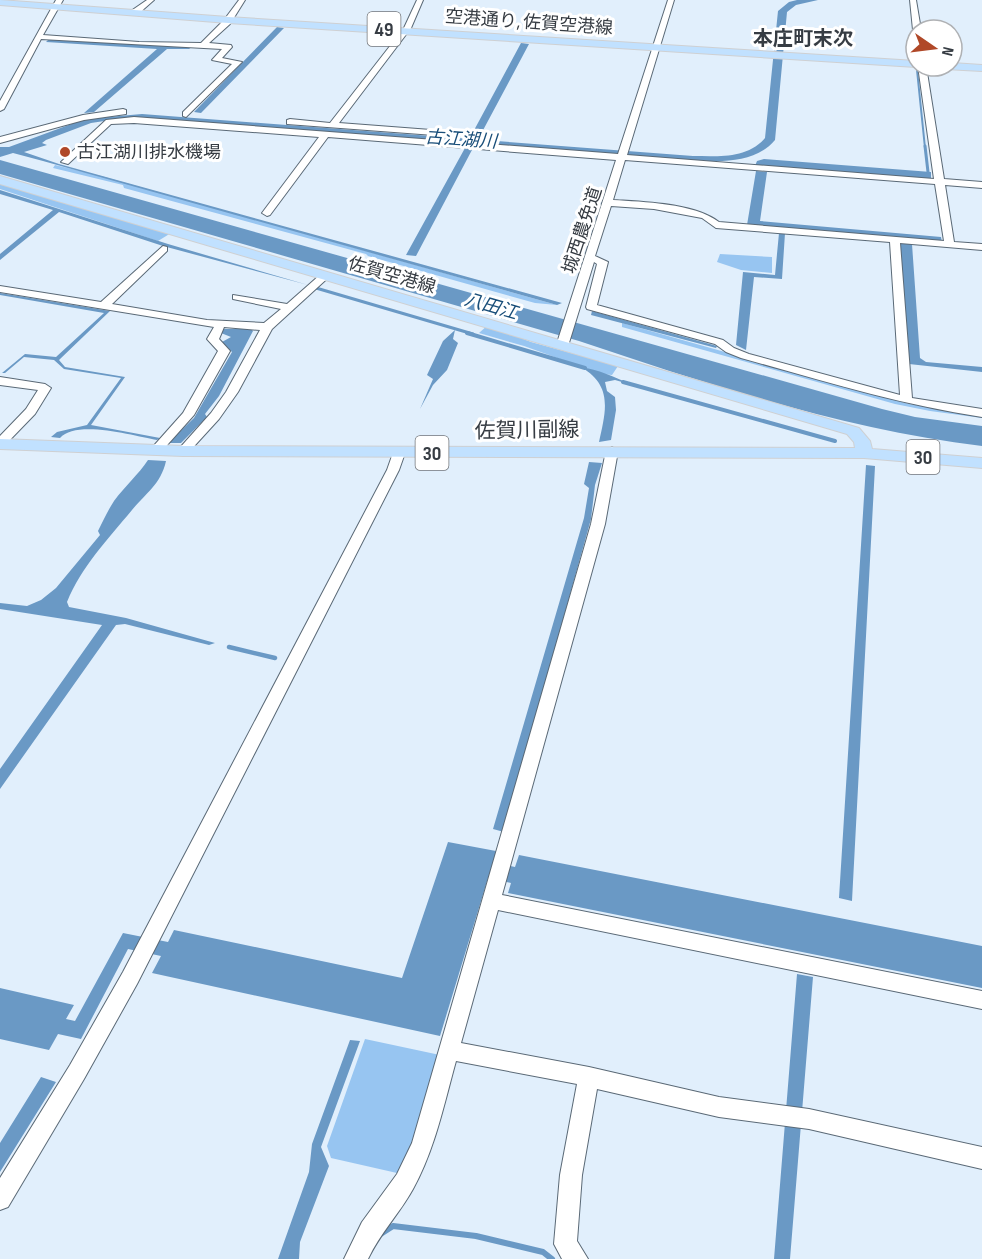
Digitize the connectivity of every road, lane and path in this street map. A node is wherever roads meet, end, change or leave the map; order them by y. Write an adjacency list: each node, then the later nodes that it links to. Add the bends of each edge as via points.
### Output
1 (151, 0): 8 (street)
2 (242, 0): 10 (street)
3 (420, 0): 11 (street)
4 (671, 0): 14 (street, 城西農免道)
5 (0, 2): 7 (main road, 空港通り, 佐賀空港線 / 49)
6 (914, 3): 9 (street)
7 (57, 4): 8 (main road, 空港通り, 佐賀空港線 / 49); 12 (street)
8 (134, 13): 10 (main road, 空港通り, 佐賀空港線 / 49)
9 (916, 18)
10 (228, 20): 11 (main road, 空港通り, 佐賀空港線 / 49); 13 (street)
11 (405, 31): 14 (main road, 空港通り, 佐賀空港線 / 49); 23 (street)
12 (38, 37): 13 (street); 19 (street)
13 (202, 45): 20 (street, via 228,47 216,60 238,62)
14 (657, 47): 15 (main road, 空港通り, 佐賀空港線 / 49); 26 (street, 城西農免道)
15 (904, 63)
16 (964, 67): 17 (main road)
17 (982, 68)
18 (924, 78): 29 (street)
19 (0, 109)
20 (186, 114): 21 (street); 25 (street, via 99,114)
21 (197, 114)
22 (277, 121): 23 (street)
23 (333, 125): 26 (street)
24 (325, 135): 26 (street); 27 (street, via 177,123 109,122); 32 (street)
25 (0, 140)
26 (624, 153): 29 (street); 31 (street, 城西農免道)
27 (65, 162)
28 (0, 180): 38 (main road, 佐賀空港線)
29 (940, 182): 30 (street); 34 (street)
30 (982, 185)
31 (608, 203): 33 (street, via 654,206 705,216 716,225); 37 (street, 城西農免道)
32 (267, 213)
33 (895, 240): 34 (street); 48 (street)
34 (949, 244): 35 (street)
35 (982, 247)
36 (164, 249): 41 (street)
37 (591, 258): 45 (street, 城西農免道); 48 (street, via 603,262 591,307 719,342 745,356)
38 (325, 276): 42 (street); 45 (main road, 佐賀空港線)
39 (0, 289): 41 (street)
40 (237, 297): 42 (street)
41 (104, 306): 43 (street)
42 (288, 307): 44 (street)
43 (220, 325): 44 (street); 51 (street, via 213,339 224,351 188,415)
44 (267, 327): 52 (street, via 232,392)
45 (562, 346): 55 (main road, 佐賀空港線, via 853,431 862,441)
46 (0, 375): 47 (street)
47 (0, 381): 50 (street, via 45,388 31,411)
48 (906, 400): 49 (street)
49 (982, 413)
50 (0, 443): 51 (main road, 佐賀川副線 / 30)
51 (156, 450): 52 (main road, 佐賀川副線 / 30)
52 (183, 451): 54 (main road, 佐賀川副線 / 30)
53 (612, 451): 54 (main road, 佐賀川副線 / 30); 55 (main road, 佐賀川副線 / 30); 57 (street, via 598,524)
54 (399, 453): 62 (street, via 141,956)
55 (864, 453): 56 (main road, 佐賀川副線 / 30)
56 (982, 464)
57 (495, 893): 58 (street); 59 (street)
58 (982, 1000)
59 (449, 1050): 60 (street); 63 (street, via 418,1154 405,1182 370,1230)
60 (589, 1077): 61 (street, via 719,1107 809,1119); 64 (street, via 565,1244)
61 (982, 1158)
62 (0, 1199)
63 (356, 1259)
64 (576, 1259)

